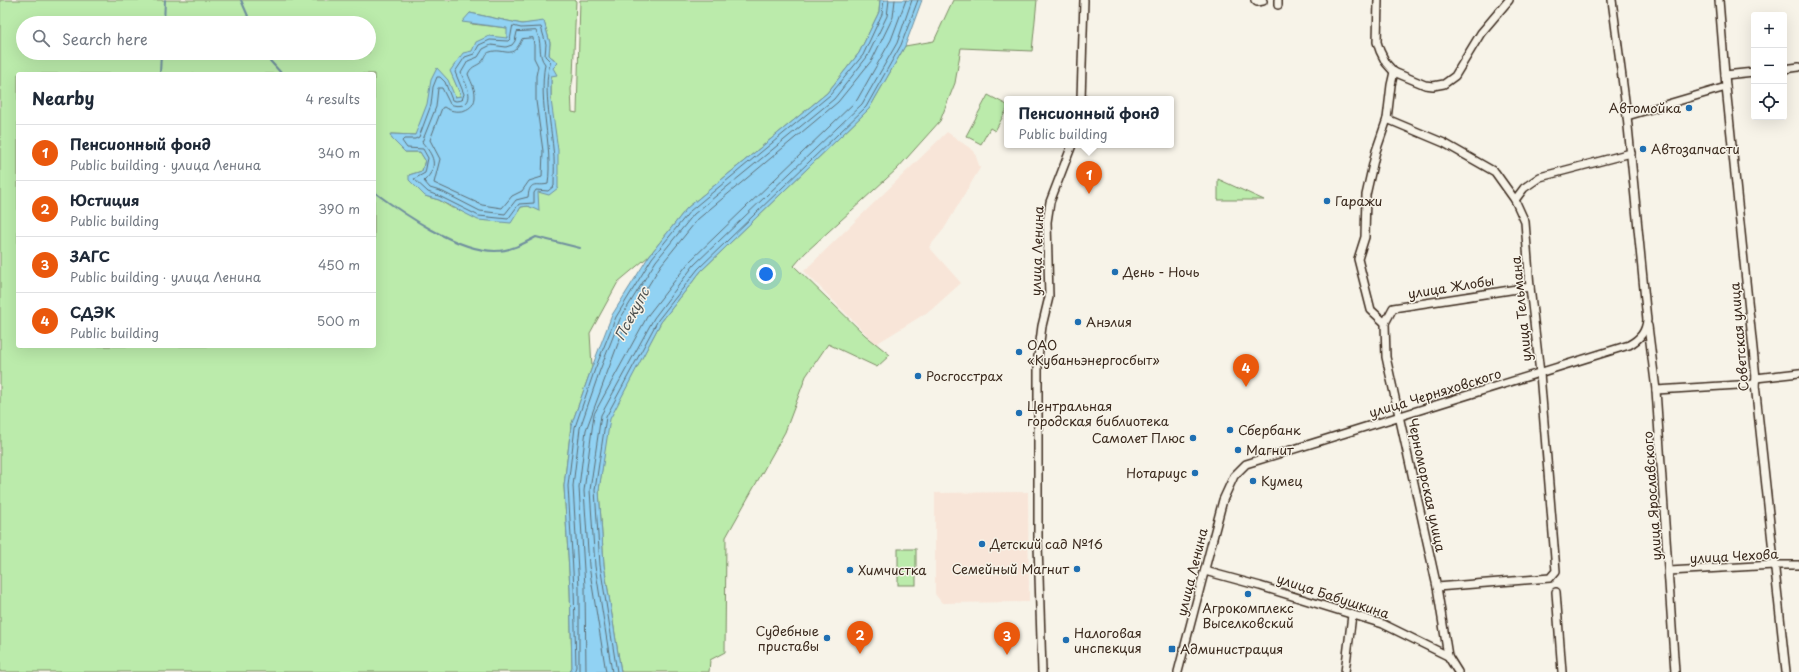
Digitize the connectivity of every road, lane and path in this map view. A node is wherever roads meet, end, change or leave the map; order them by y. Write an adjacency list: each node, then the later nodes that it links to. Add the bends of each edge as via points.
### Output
1 (1084, 0): 12 (street)
2 (1378, 0): 8 (street, via 1377,42 1386,63)
3 (1509, 0): 8 (street, via 1481,32 1455,76 1444,84 1425,85)
4 (1612, 0): 13 (street, улица Ярославского)
5 (1719, 0): 10 (street, Советская улица)
6 (1799, 67): 7 (street)
7 (1787, 69)
8 (1394, 72): 14 (street)
9 (1751, 72): 10 (street)
10 (1725, 76): 11 (street, Советская улица)
11 (1726, 87): 13 (street); 24 (street, Советская улица)
12 (1081, 96)
13 (1627, 116): 16 (street, улица Ярославского)
14 (1387, 119): 17 (street, улица Тельмана, via 1479,161 1495,172); 20 (street, via 1366,195 1365,237 1358,259 1371,310)
15 (1071, 148): 36 (street, улица Ленина, via 1050,202 1047,222 1049,297 1038,357 1038,544)
16 (1631, 153): 17 (street, via 1540,177 1524,188); 19 (street, улица Ярославского)
17 (1515, 200): 18 (street, улица Тельмана, via 1525,222)
18 (1530, 287): 20 (street, улица Жлобы, via 1393,308); 22 (street, улица Тельмана)
19 (1647, 320): 21 (street, улица Ярославского); 25 (street, улица Ярославского)
20 (1385, 323): 26 (street, Черноморская улица, via 1386,357)
21 (1646, 329): 22 (street, улица Черняховского, via 1637,341 1629,345)
22 (1540, 373): 26 (street, улица Черняховского); 32 (street, улица Тельмана, via 1556,571 1550,578)
23 (1799, 373): 24 (street)
24 (1755, 381): 25 (street); 28 (street, Советская улица)
25 (1656, 390): 31 (street, улица Ярославского)
26 (1400, 416): 27 (street, улица Черняховского, via 1246,464); 32 (street, Черноморская улица)
27 (1232, 480): 30 (street, улица Ленина, via 1223,500)
28 (1774, 565): 29 (street, улица Чехова); 31 (street, улица Чехова); 42 (street, Советская улица)
29 (1799, 565)
30 (1205, 570): 34 (street, улица Бабушкина); 37 (street, улица Ленина)
31 (1669, 571): 41 (street, улица Ярославского)
32 (1437, 587): 35 (street, Черноморская улица)
33 (1556, 592): 40 (street)
34 (1352, 615): 35 (street, улица Бабушкина, via 1388,626); 38 (street)
35 (1448, 656): 39 (street, Черноморская улица)
36 (1042, 672)
37 (1178, 672)
38 (1345, 672)
39 (1460, 672)
40 (1562, 672)
41 (1675, 672)
42 (1786, 672)

